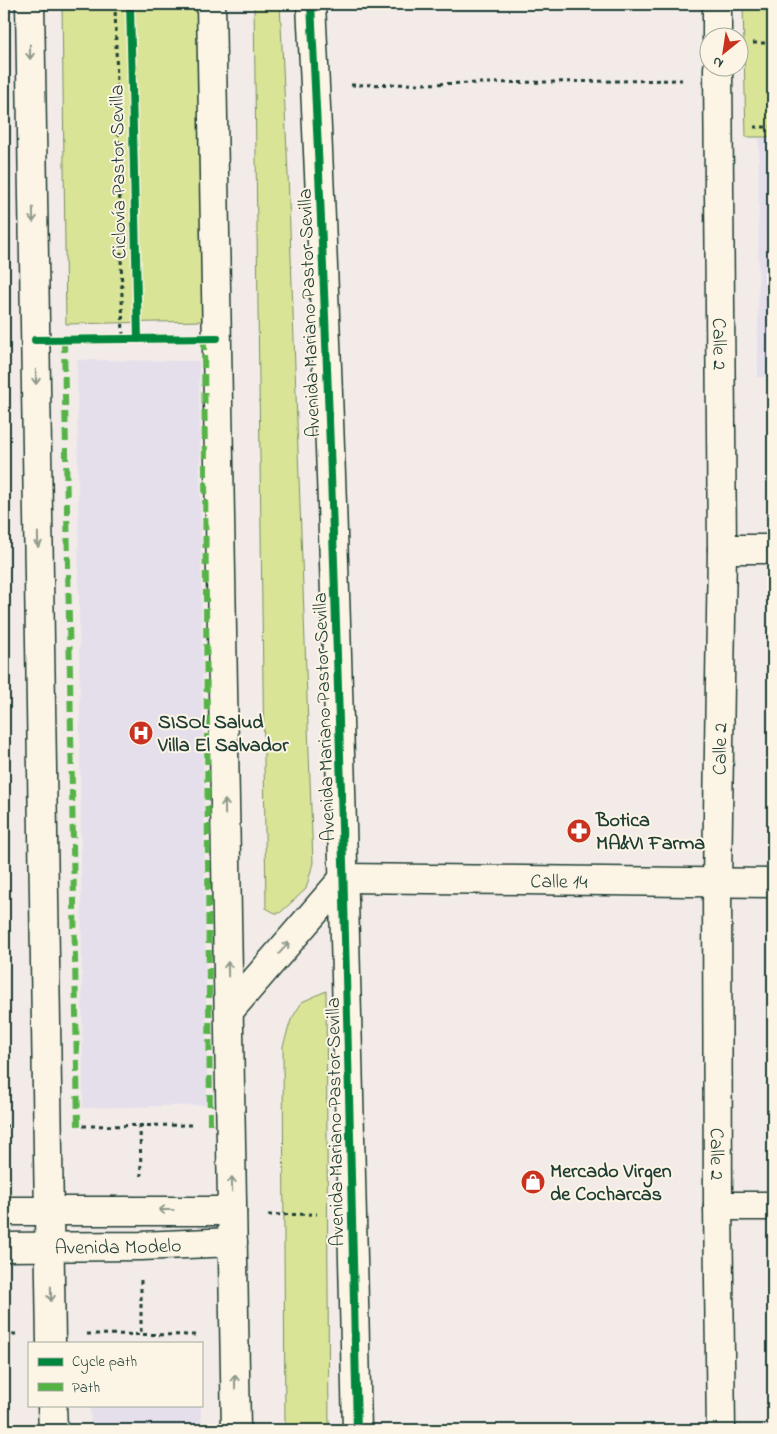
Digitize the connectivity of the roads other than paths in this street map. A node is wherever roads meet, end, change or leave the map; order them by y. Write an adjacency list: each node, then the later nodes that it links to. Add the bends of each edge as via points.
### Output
1 (30, 4): 16 (street, one-way to 16)
2 (211, 4): 12 (street, one-way to 2)
3 (311, 4): 9 (street, Avenida Mariano Pastor Sevilla, via 324,266)
4 (717, 4): 5 (street)
5 (717, 28)
6 (718, 78): 7 (street, Calle 2)
7 (722, 549): 8 (street); 10 (street, Calle 2)
8 (773, 549)
9 (344, 878): 10 (street, Calle 14); 12 (street, one-way to 9); 25 (street, Avenida Mariano Pastor Sevilla)
10 (717, 882): 11 (street, Calle 14); 13 (street, Calle 2)
11 (773, 883)
12 (229, 1011): 17 (street, one-way to 12)
13 (718, 1206): 14 (street); 26 (street, Calle 2)
14 (773, 1206)
15 (4, 1210): 16 (street, Avenida Modelo)
16 (50, 1210): 17 (street, Avenida Modelo, one-way to 16); 20 (street)
17 (232, 1211): 18 (street)
18 (233, 1242): 20 (street, Avenida Modelo); 24 (street, one-way to 18)
19 (4, 1246): 20 (street, Avenida Modelo)
20 (50, 1246): 21 (street, one-way to 21)
21 (51, 1338)
22 (52, 1406): 23 (street)
23 (53, 1430)
24 (236, 1430)
25 (357, 1430)
26 (720, 1430)

